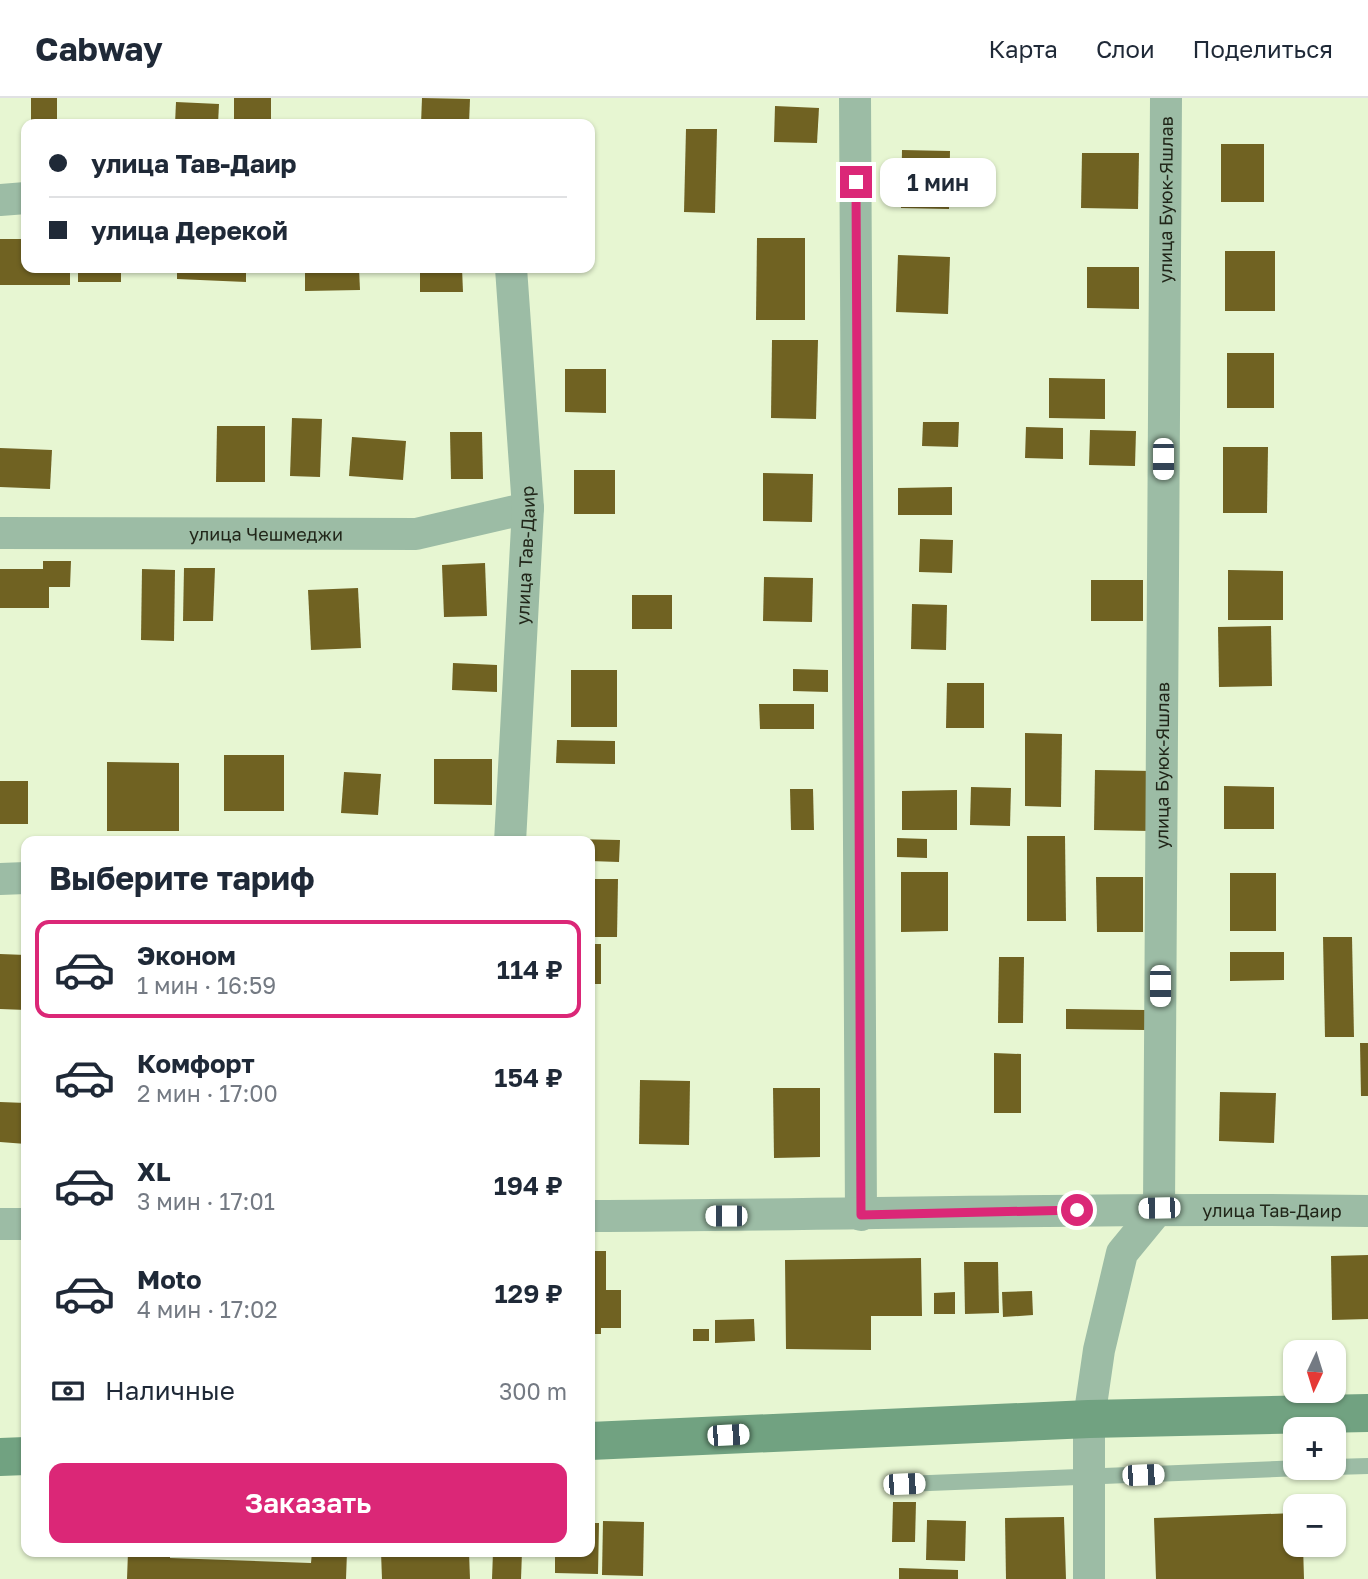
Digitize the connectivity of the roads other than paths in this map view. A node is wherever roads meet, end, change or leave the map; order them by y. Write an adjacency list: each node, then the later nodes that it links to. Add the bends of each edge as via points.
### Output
1 (855, 98): 13 (street)
2 (1166, 98): 11 (street, улица Буюк-Яшлав)
3 (21, 198): 4 (street)
4 (0, 200)
5 (510, 273): 6 (street, улица Тав-Даир)
6 (528, 508): 7 (street, улица Чешмеджи, via 416,534); 8 (street, улица Тав-Даир)
7 (0, 533)
8 (510, 836)
9 (21, 878): 10 (street)
10 (0, 879)
11 (1159, 1208): 12 (street, улица Тав-Даир); 13 (street, улица Тав-Даир); 18 (street, via 1122,1254 1099,1350)
12 (1368, 1211)
13 (861, 1215): 14 (street, улица Тав-Даир)
14 (595, 1216)
15 (0, 1224): 16 (street)
16 (21, 1224)
17 (1368, 1413): 18 (main road)
18 (1089, 1419): 19 (main road); 25 (street)
19 (595, 1441)
20 (21, 1456): 21 (main road)
21 (0, 1457)
22 (1368, 1466): 23 (lane)
23 (1346, 1467)
24 (1283, 1469): 25 (lane)
25 (1089, 1477): 26 (lane); 27 (street)
26 (904, 1484)
27 (1089, 1579)

